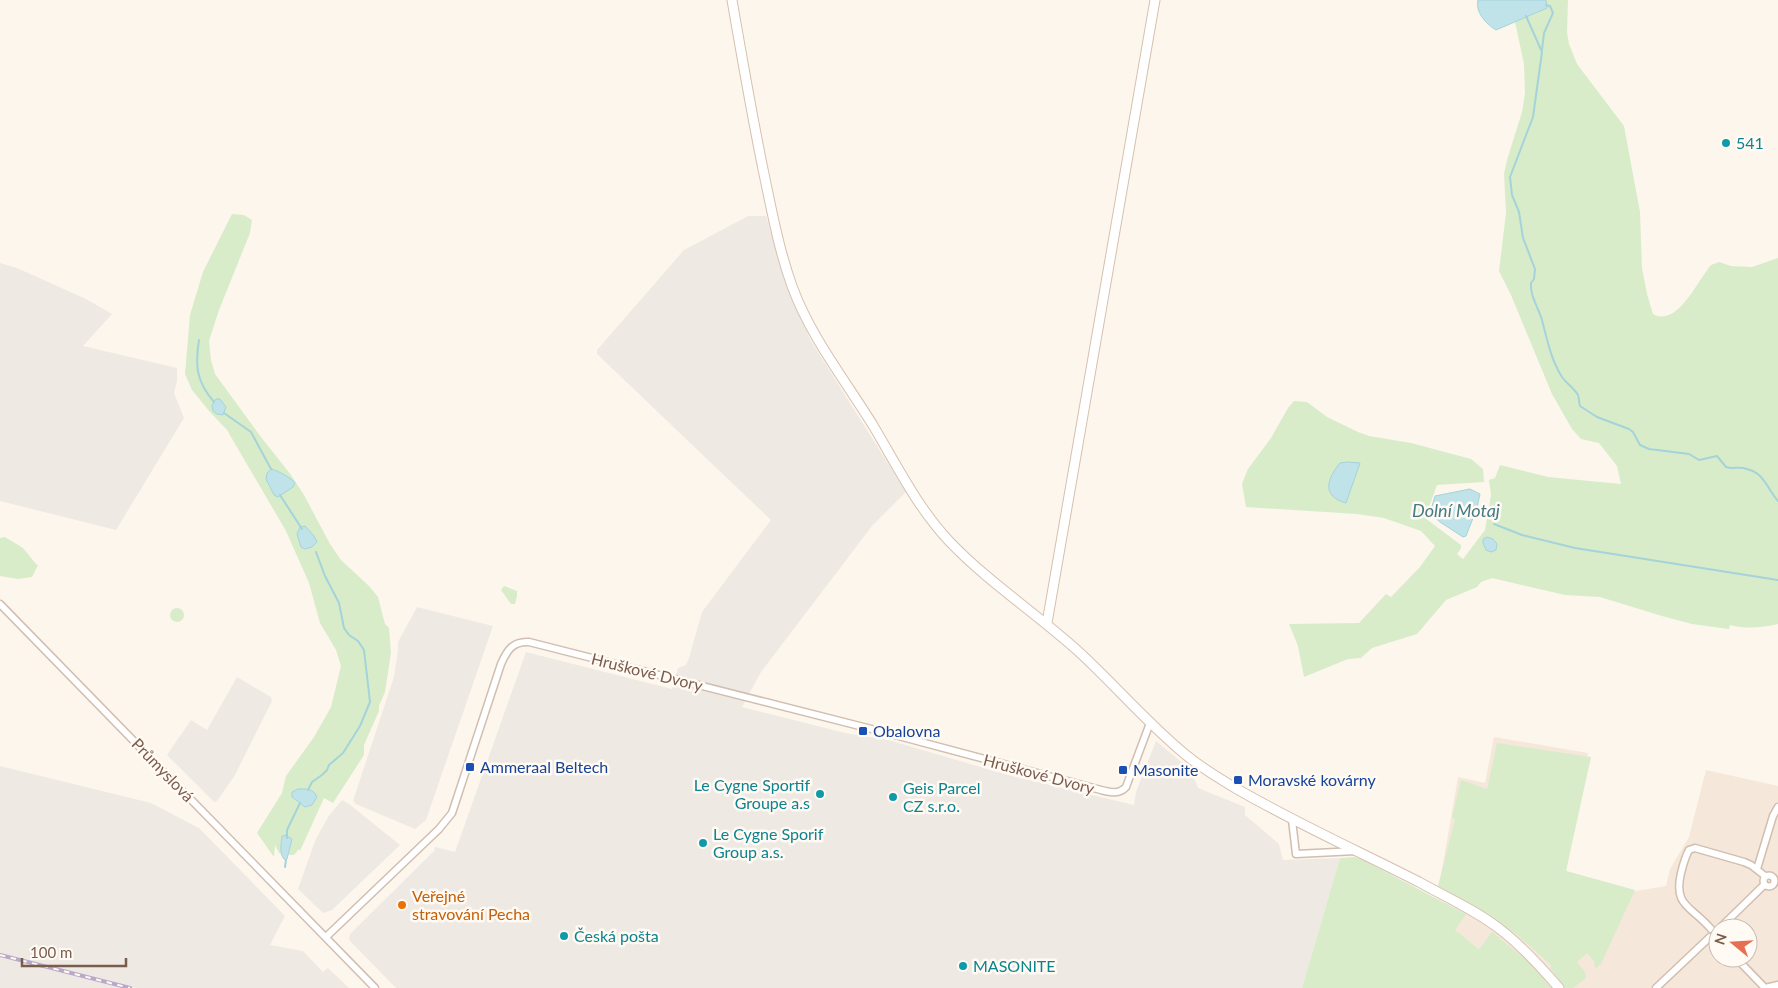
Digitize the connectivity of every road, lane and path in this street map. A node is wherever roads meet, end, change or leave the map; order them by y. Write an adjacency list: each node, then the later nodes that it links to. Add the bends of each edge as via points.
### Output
1 (732, 0): 4 (street, via 773,217 792,287 806,318 823,351 931,520 972,562)
2 (1155, 0): 4 (street)
3 (0, 604): 16 (street, Průmyslová)
4 (1047, 623): 5 (street)
5 (1150, 722): 7 (street, via 1211,774); 16 (street, Hruškové Dvory, via 1126,787 1120,792 1113,792 529,642 517,642 501,664 449,818)
6 (1778, 807): 9 (street)
7 (1292, 820): 8 (street); 8 (street, via 1296,854)
8 (1358, 851): 21 (street, via 1498,928 1531,956)
9 (1757, 869): 10 (street); 15 (street, via 1695,848 1688,850 1678,892 1682,900)
10 (1765, 876): 11 (street); 12 (street, via 1773,878)
11 (1764, 885): 12 (street); 14 (street)
12 (1773, 885): 13 (street)
13 (1778, 890)
14 (1728, 918)
15 (1708, 922)
16 (326, 937): 20 (street)
17 (1708, 940): 22 (street)
18 (1746, 968): 23 (street)
19 (1778, 985): 23 (street)
20 (375, 988)
21 (1559, 988)
22 (1656, 988)
23 (1765, 988)

